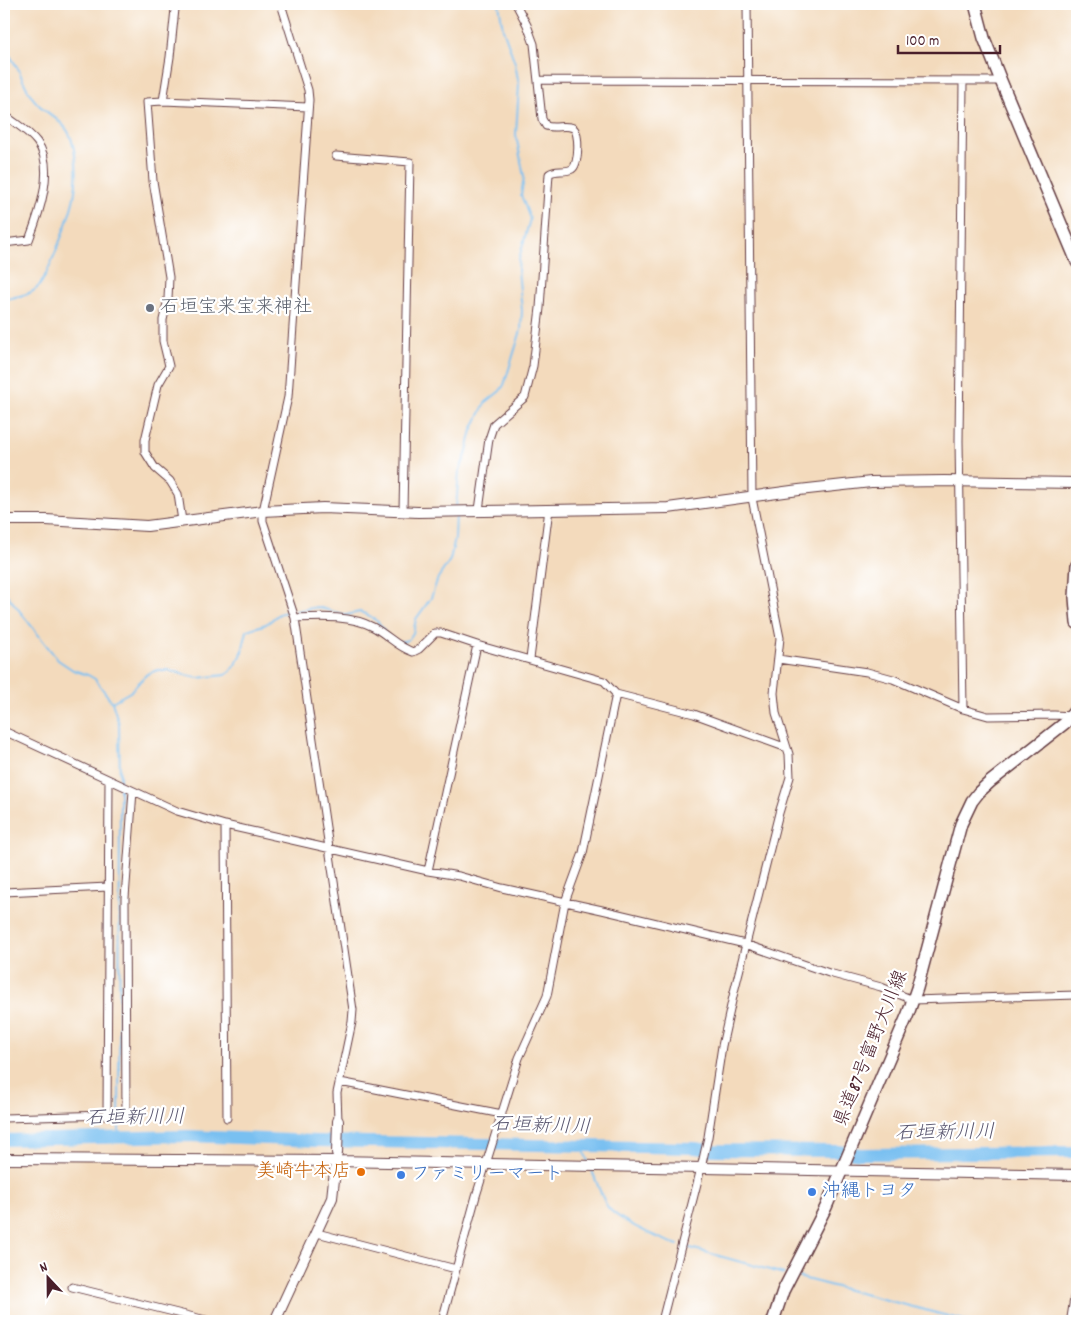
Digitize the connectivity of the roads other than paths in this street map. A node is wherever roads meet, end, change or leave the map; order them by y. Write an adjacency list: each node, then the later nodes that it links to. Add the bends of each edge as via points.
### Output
1 (172, 4): 10 (street, via 175,9)
2 (281, 4): 11 (street, via 308,90)
3 (516, 4): 6 (street, via 534,44)
4 (746, 4): 7 (street)
5 (975, 4): 8 (main road)
6 (539, 80): 7 (street); 20 (street, via 542,119 546,126 568,127 577,132 577,158 574,168 549,174 533,366 525,397 494,424 489,438)
7 (748, 81): 9 (street); 18 (street)
8 (1001, 81): 9 (street); 15 (main road)
9 (963, 82): 16 (street)
10 (163, 101): 11 (street); 24 (street, via 147,102 153,181 169,277 164,341 169,366 158,385 145,452 154,468 170,481 178,494)
11 (308, 107): 21 (street, via 288,397)
12 (4, 114): 14 (street, via 38,143 45,173 39,213 29,240)
13 (336, 156): 22 (street, via 410,162)
14 (4, 242)
15 (1077, 262)
16 (959, 481): 17 (street); 18 (street, via 871,482); 32 (street)
17 (1077, 483)
18 (752, 498): 19 (street, via 668,508); 30 (street, via 780,638)
19 (549, 509): 20 (street); 29 (street)
20 (479, 510): 22 (street)
21 (263, 511): 22 (street, via 323,508); 24 (street); 26 (street, via 263,521)
22 (403, 511)
23 (4, 520): 24 (street, via 147,526)
24 (182, 521)
25 (1077, 565): 27 (main road)
26 (295, 618): 28 (street, via 356,620 413,652 434,633); 39 (street)
27 (1077, 623)
28 (477, 645): 29 (street); 40 (street)
29 (530, 659): 31 (street, via 604,681)
30 (778, 660): 32 (street, via 866,672 893,679); 35 (street, via 774,684 776,713)
31 (616, 694): 35 (street, via 694,714); 43 (street, via 583,853)
32 (963, 709): 33 (street, via 988,716)
33 (1075, 712): 46 (main road, 県道87号富野大川線, via 990,782 970,806 961,824)
34 (4, 731): 36 (street)
35 (787, 748): 44 (street, via 790,777)
36 (109, 780): 37 (street); 41 (street)
37 (133, 792): 38 (street, via 177,811); 49 (street, via 125,898)
38 (225, 825): 39 (street); 51 (street)
39 (329, 848): 40 (street); 47 (street, via 352,1010)
40 (428, 871): 43 (street)
41 (108, 887): 42 (street); 50 (street, via 107,1115)
42 (4, 892)
43 (565, 902): 44 (street); 48 (street, via 546,996 519,1058)
44 (745, 944): 46 (street); 56 (street, via 722,1046)
45 (1077, 995): 46 (street)
46 (913, 1000): 57 (main road, 県道87号富野大川線)
47 (340, 1082): 48 (street); 52 (street)
48 (502, 1114): 55 (street)
49 (126, 1117)
50 (4, 1118)
51 (227, 1118)
52 (338, 1121): 53 (street)
53 (337, 1157): 54 (street); 55 (street); 59 (street, via 332,1198)
54 (4, 1160)
55 (488, 1160): 56 (street); 60 (street)
56 (702, 1163): 57 (street); 66 (street)
57 (844, 1166): 58 (street); 67 (main road, 県道87号富野大川線, via 783,1291)
58 (1077, 1175)
59 (317, 1233): 60 (street); 64 (street)
60 (456, 1269): 65 (street)
61 (72, 1287): 63 (street)
62 (1077, 1289): 68 (street)
63 (210, 1321)
64 (275, 1321)
65 (442, 1321)
66 (662, 1321)
67 (773, 1321)
68 (1072, 1321)

